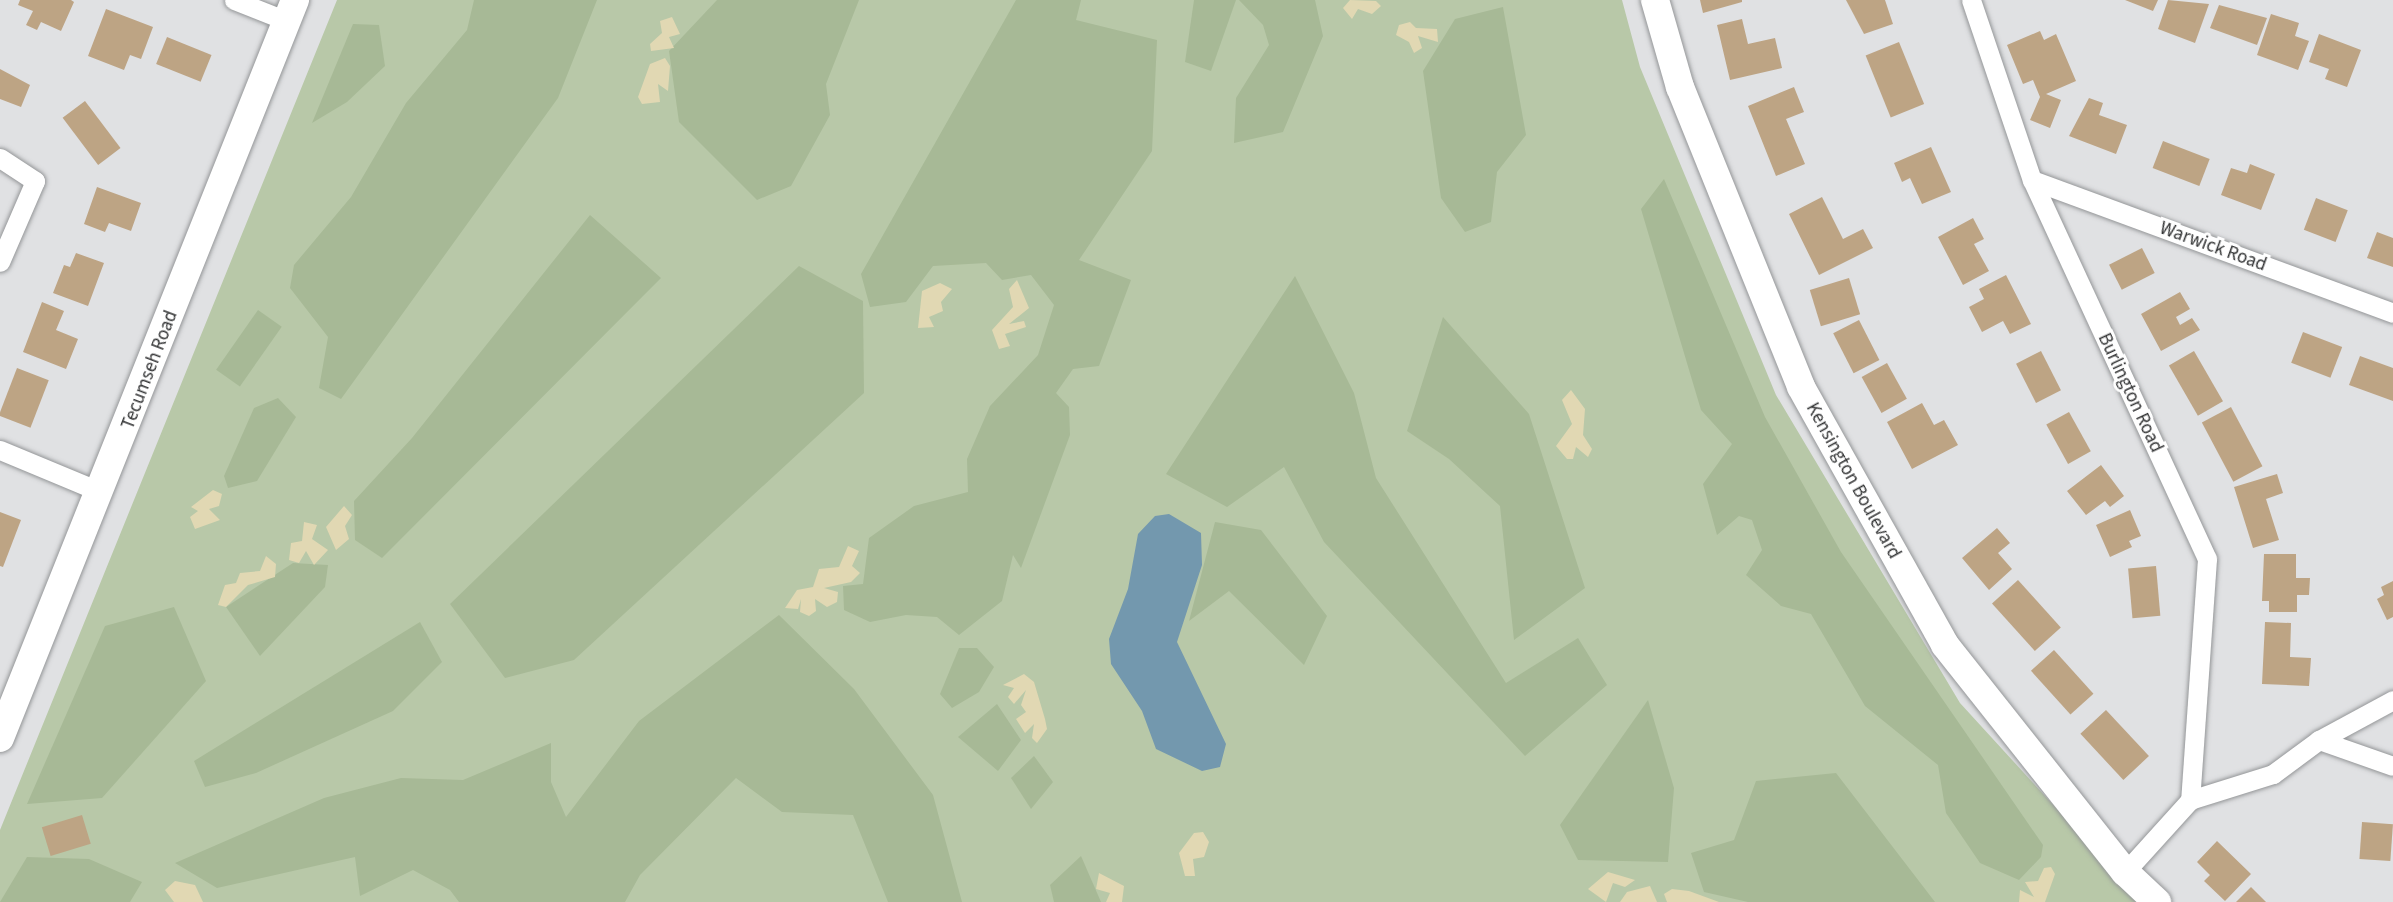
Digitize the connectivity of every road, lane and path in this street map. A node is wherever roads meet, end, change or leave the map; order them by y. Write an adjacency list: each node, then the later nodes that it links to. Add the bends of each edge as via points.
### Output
1 (234, 0): 4 (street)
2 (1656, 0): 16 (street, Kensington Boulevard, via 1680,87 1801,387 1945,645)
3 (1971, 0): 6 (street, Burlington Road)
4 (291, 10): 10 (street, Tecumseh Road)
5 (0, 158): 7 (street, via 35,181)
6 (2032, 180): 8 (street, Warwick Road); 15 (street, Burlington Road, via 2207,559)
7 (0, 262)
8 (2393, 313)
9 (0, 450): 10 (street)
10 (102, 492): 12 (street, Tecumseh Road)
11 (2393, 700): 13 (street)
12 (0, 738)
13 (2319, 740): 14 (street); 15 (street, via 2273,774)
14 (2393, 766)
15 (2190, 800): 16 (street)
16 (2125, 872): 17 (street, Kensington Boulevard)
17 (2157, 902)

